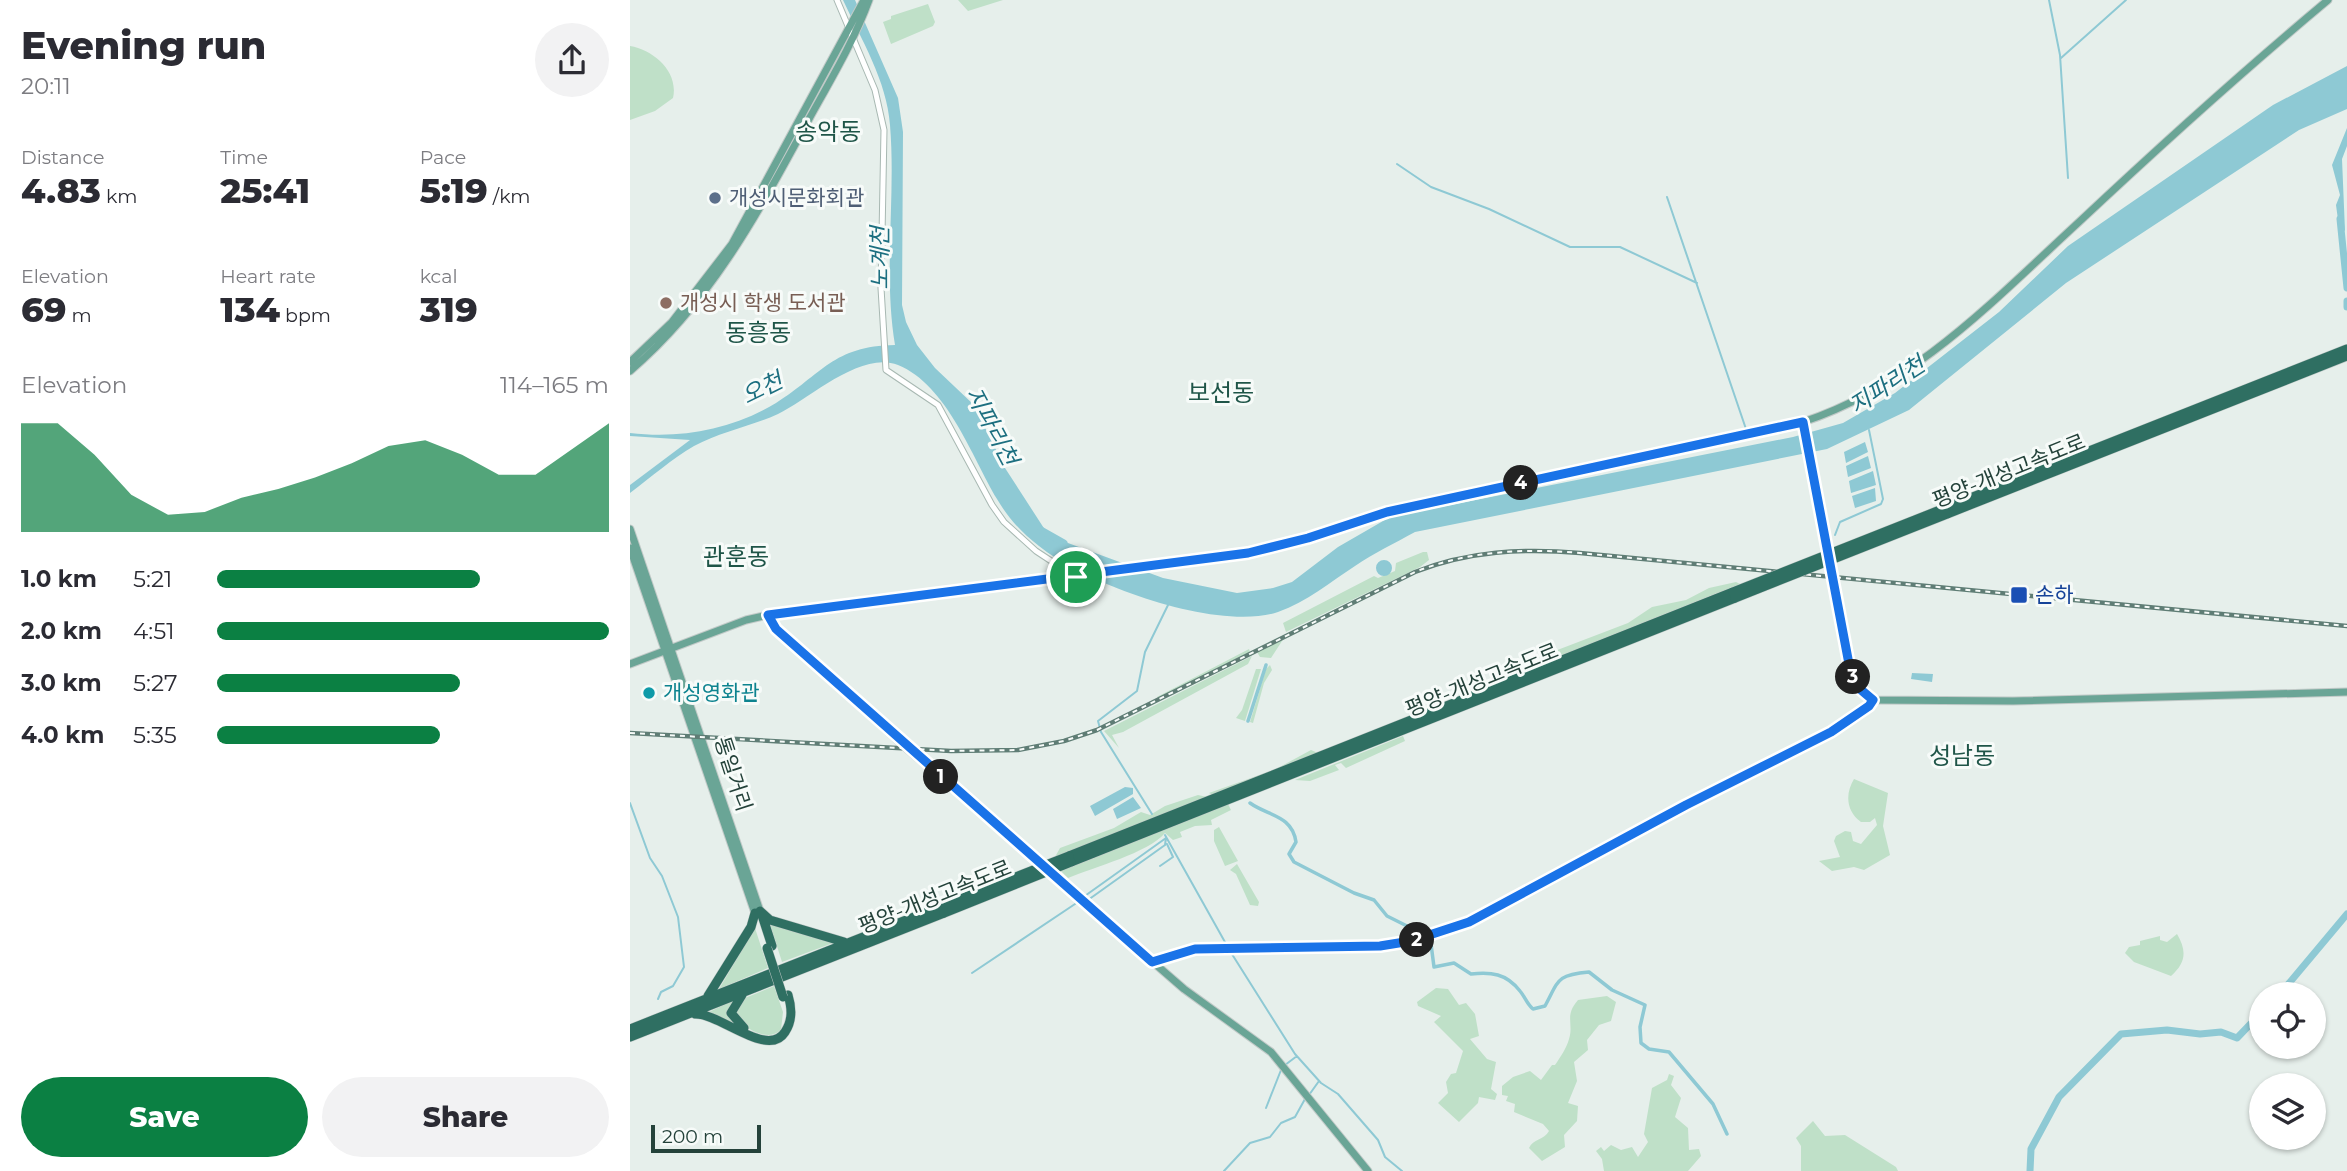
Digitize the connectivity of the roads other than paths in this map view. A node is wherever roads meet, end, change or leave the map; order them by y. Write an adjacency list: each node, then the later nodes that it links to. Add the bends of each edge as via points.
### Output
1 (837, 0): 5 (street)
2 (869, 0): 4 (main road)
3 (2328, 0): 10 (main road, via 1939,348 1864,397)
4 (863, 8): 5 (main road)
5 (853, 30): 8 (main road, via 732,244 672,322); 9 (main road, via 738,247 677,325); 14 (street, via 884,130 884,365 938,405 1004,522)
6 (2347, 349): 11 (highway, 평양-개성고속도로)
7 (2347, 356): 11 (highway, 평양-개성고속도로)
8 (630, 362)
9 (630, 370)
10 (1803, 422): 14 (main road, via 1387,512 1248,553); 19 (main road, via 1849,664 1860,689)
11 (1946, 511): 20 (highway, 평양-개성고속도로, bridge)
12 (630, 529): 16 (main road, 통일거리)
13 (630, 548): 16 (main road, 통일거리)
14 (1076, 577): 15 (main road)
15 (768, 615): 16 (main road); 23 (main road, bridge, via 776,629 905,747)
16 (669, 650): 17 (main road); 21 (main road, 통일거리)
17 (630, 664)
18 (2347, 692): 19 (main road)
19 (1873, 700): 23 (street, via 1860,715 1831,732 1469,922 1380,946 1195,949)
20 (943, 909): 22 (highway, 평양-개성고속도로); 24 (highway, 평양-개성고속도로)
21 (757, 912): 22 (highway); 25 (highway, bridge); 26 (highway)
22 (846, 942): 26 (highway, 평양-개성고속도로)
23 (1152, 962): 30 (main road, via 1197,1000 1262,1044)
24 (746, 991): 25 (highway, via 733,1006 732,1016 742,1027 766,1038 778,1036 784,1028); 27 (highway, 평양-개성고속도로)
25 (785, 996): 27 (highway, via 790,1023 774,1041 755,1039 710,1015)
26 (706, 998): 28 (highway, 평양-개성고속도로)
27 (690, 1014): 29 (highway, 평양-개성고속도로)
28 (630, 1029)
29 (630, 1037)
30 (1368, 1171)

